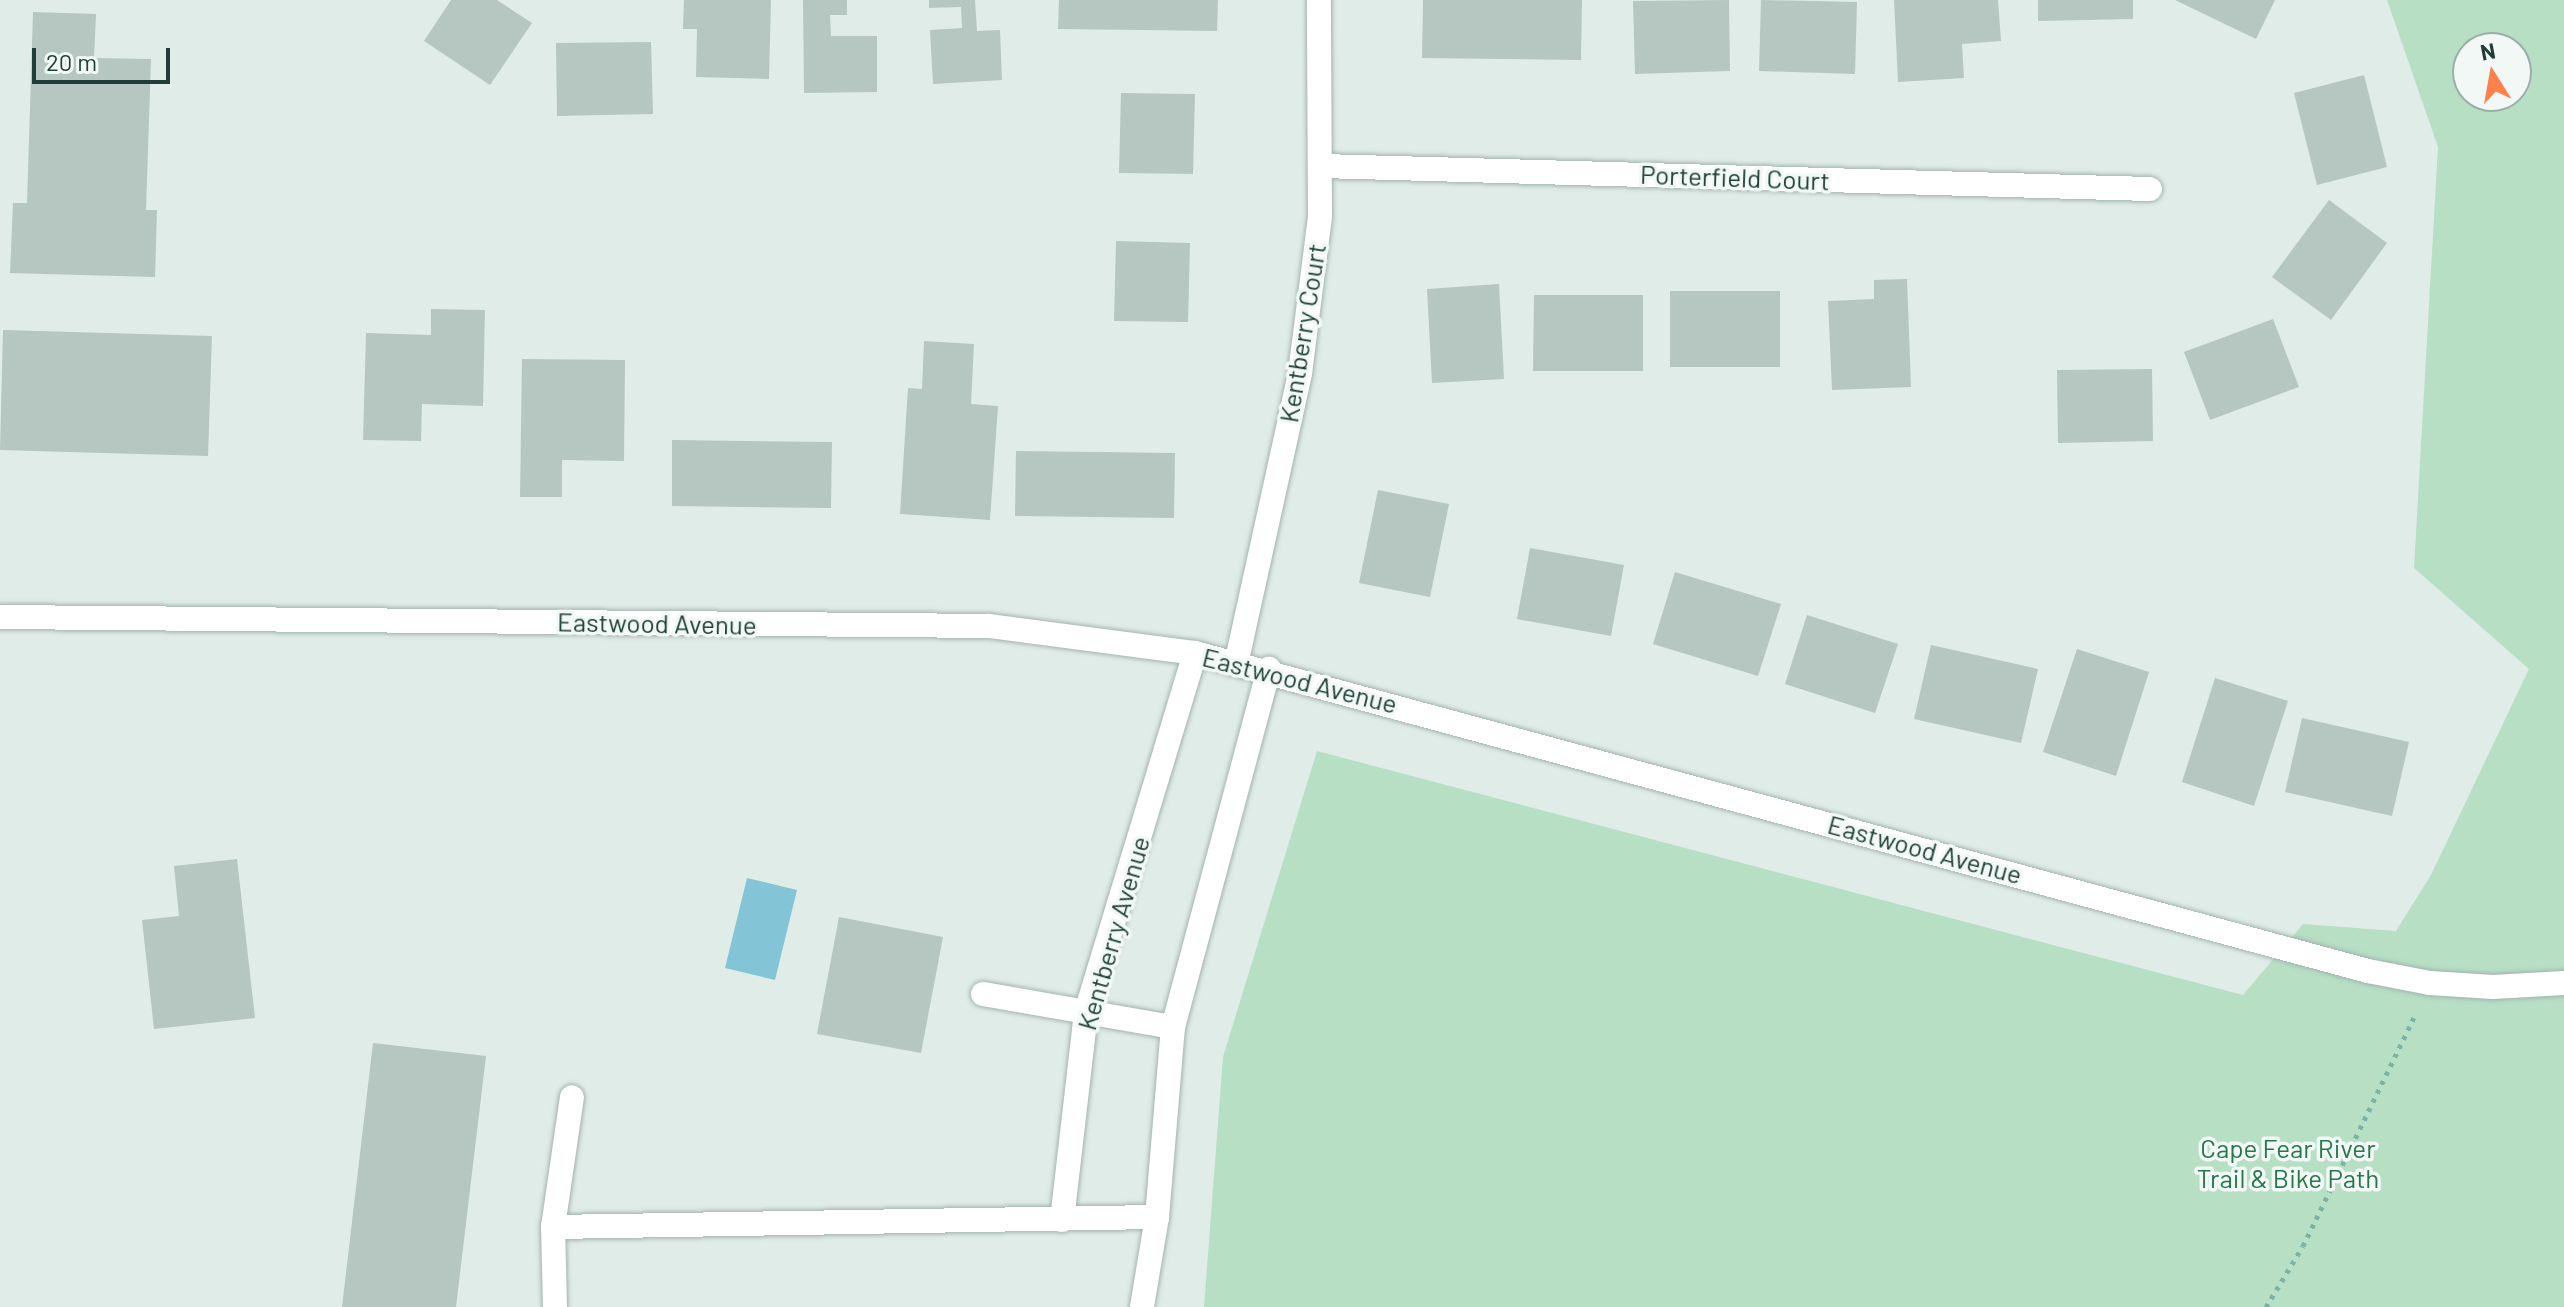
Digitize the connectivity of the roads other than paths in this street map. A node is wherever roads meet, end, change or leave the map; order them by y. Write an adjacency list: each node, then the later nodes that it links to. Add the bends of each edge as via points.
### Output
1 (1319, 0): 2 (street, Kentberry Court)
2 (1321, 166): 3 (street, Porterfield Court); 6 (street, Kentberry Court, via 1300,373)
3 (2150, 189)
4 (0, 617): 5 (street, Eastwood Avenue, via 989,626)
5 (1195, 653): 6 (street, Eastwood Avenue); 10 (street, Kentberry Avenue)
6 (1237, 660): 7 (street, Eastwood Avenue)
7 (1269, 669): 8 (street, Eastwood Avenue, via 2338,963 2430,983); 11 (street)
8 (2564, 983)
9 (983, 994): 10 (street)
10 (1086, 1012): 11 (street); 14 (street, Kentberry Avenue)
11 (1173, 1027): 13 (street)
12 (572, 1097): 15 (street)
13 (1157, 1217): 14 (street); 17 (street)
14 (1062, 1220): 15 (street)
15 (553, 1227): 16 (street)
16 (555, 1307)
17 (1142, 1307)

